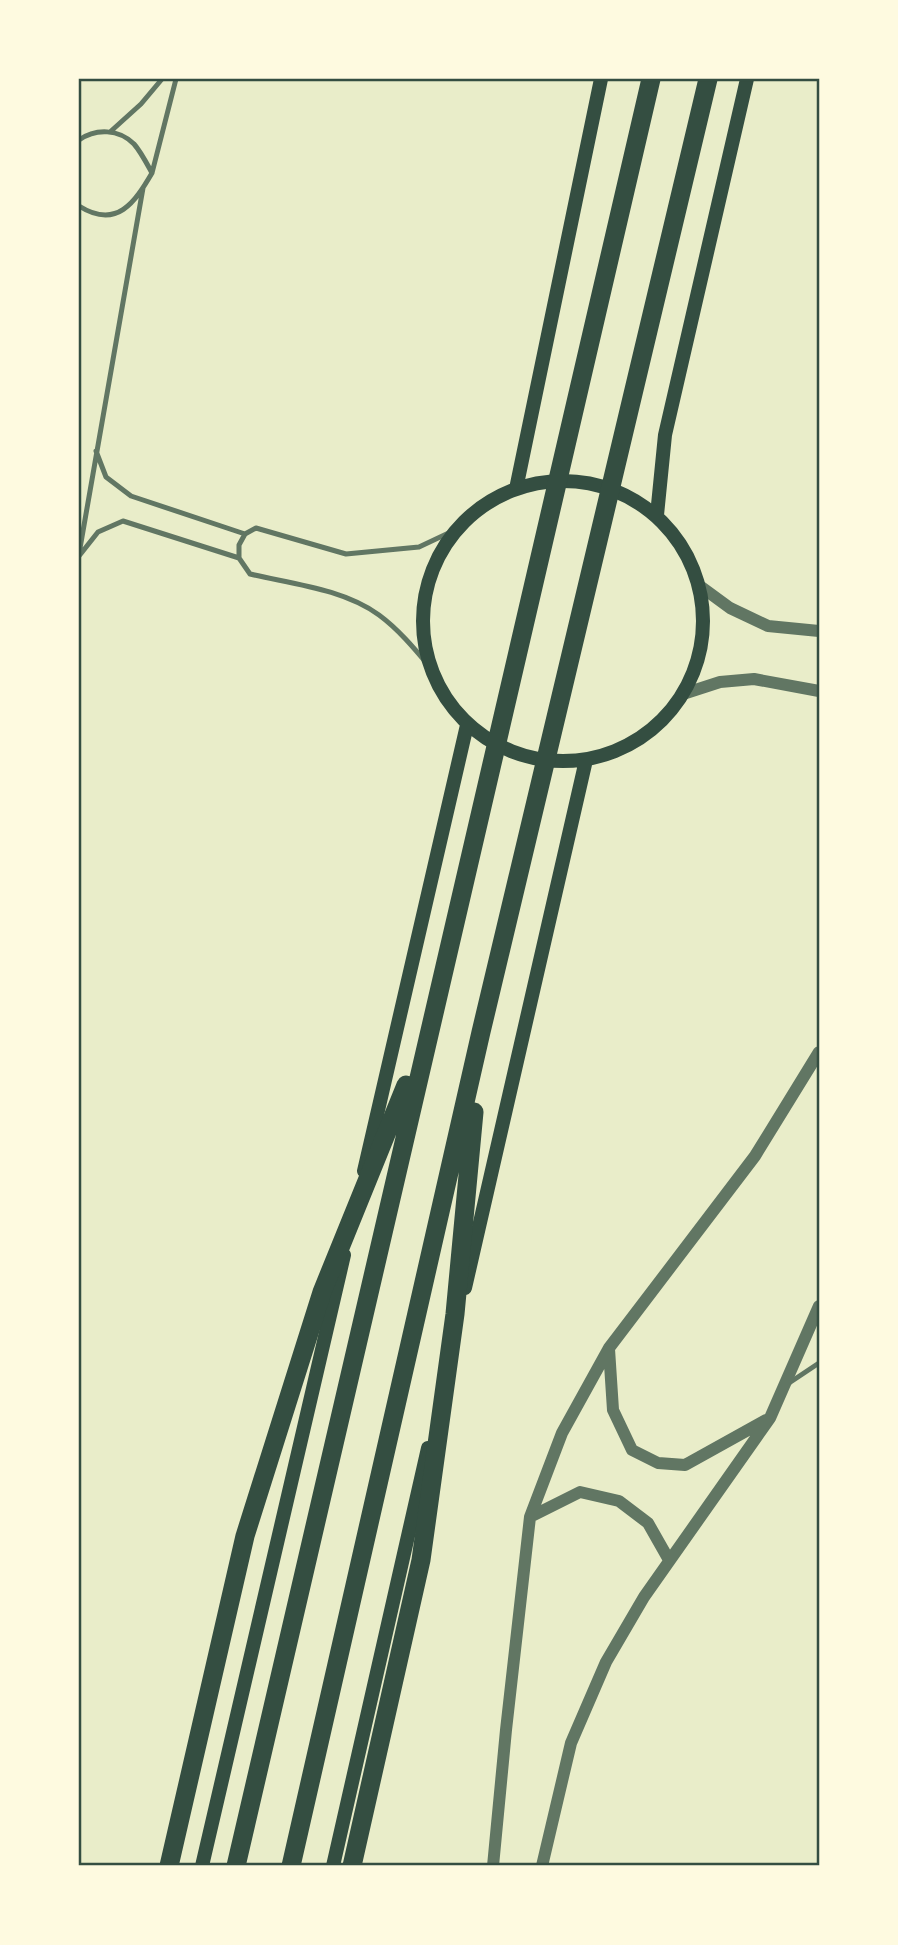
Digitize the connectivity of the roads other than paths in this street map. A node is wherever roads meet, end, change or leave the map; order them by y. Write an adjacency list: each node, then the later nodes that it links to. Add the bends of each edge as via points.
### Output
1 (162, 79): 7 (lane)
2 (176, 79): 9 (lane)
3 (601, 79): 13 (main road)
4 (651, 79): 26 (highway)
5 (708, 79): 27 (highway)
6 (747, 79): 14 (main road, via 665,435)
7 (110, 131): 8 (lane); 9 (lane, via 135,145)
8 (79, 140)
9 (152, 173): 10 (lane)
10 (143, 188): 11 (lane, via 121,211 105,215); 12 (lane)
11 (79, 206)
12 (96, 451): 16 (lane, via 106,477 131,496); 17 (lane)
13 (516, 489): 14 (main road, via 553,480 590,483 626,495); 15 (main road, via 483,505)
14 (657, 516): 19 (main road, via 684,548)
15 (455, 530): 16 (lane, via 419,547 346,554 256,528); 21 (main road, via 436,560 425,594 422,630)
16 (245, 534): 18 (lane)
17 (79, 555): 18 (lane, via 99,532 123,521)
18 (239, 558): 21 (lane, via 250,574 341,596 378,615)
19 (699, 586): 20 (street, via 768,626); 23 (main road, via 704,623 698,660)
20 (819, 631)
21 (429, 666): 24 (main road)
22 (819, 691): 23 (street, via 754,679 720,682)
23 (683, 694): 25 (main road, via 659,724 625,747)
24 (467, 725): 25 (main road, via 503,749 543,761); 37 (main road)
25 (586, 760): 40 (main road)
26 (429, 1029): 36 (highway, via 322,1292 245,1536); 38 (highway)
27 (481, 1032): 39 (highway); 41 (highway, via 455,1314 421,1560)
28 (819, 1052): 30 (street, via 755,1156)
29 (819, 1306): 32 (street)
30 (609, 1348): 33 (street, via 613,1410 632,1450 658,1463 685,1465); 34 (street, via 562,1433)
31 (819, 1363): 32 (lane)
32 (783, 1387): 33 (street)
33 (770, 1418): 35 (street)
34 (530, 1517): 35 (street, via 580,1492 619,1501 648,1523); 42 (street)
35 (669, 1560): 43 (street, via 606,1662 571,1744)
36 (169, 1866)
37 (202, 1866)
38 (236, 1866)
39 (291, 1866)
40 (333, 1866)
41 (352, 1866)
42 (494, 1866)
43 (542, 1866)

